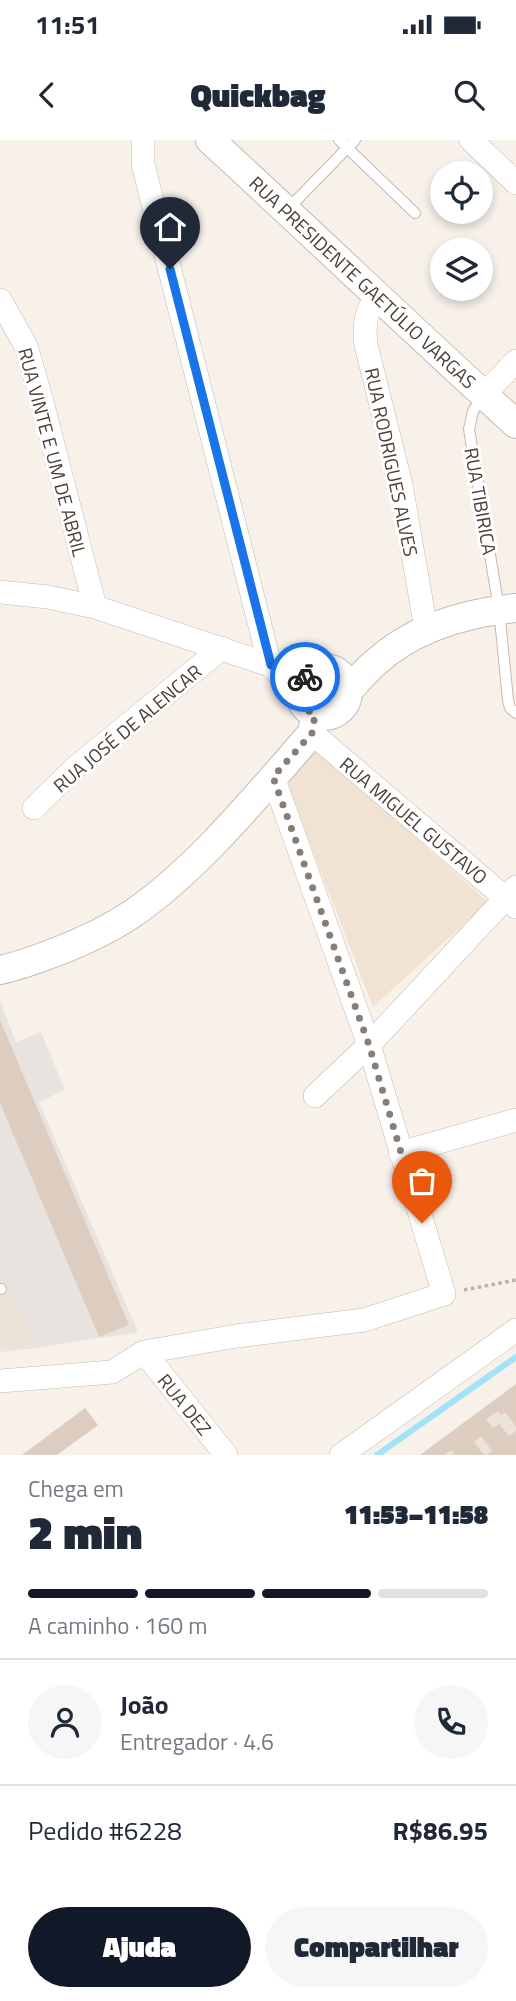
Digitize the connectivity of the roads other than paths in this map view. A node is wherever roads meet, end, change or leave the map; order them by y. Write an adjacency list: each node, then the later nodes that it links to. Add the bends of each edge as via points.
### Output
1 (144, 140): 19 (street, via 143,164)
2 (210, 140): 7 (street, RUA PRESIDENTE GAETÚLIO VARGAS)
3 (339, 140): 5 (lane)
4 (471, 140): 6 (street)
5 (351, 144): 7 (lane); 8 (lane)
6 (516, 183)
7 (287, 211): 9 (street, RUA PRESIDENTE GAETÚLIO VARGAS)
8 (415, 213)
9 (376, 297): 12 (street, RUA PRESIDENTE GAETÚLIO VARGAS); 17 (street, RUA RODRIGUES ALVES, via 364,326 366,345 401,485)
10 (0, 300): 15 (street, RUA VINTE E UM DE ABRIL, via 26,346)
11 (516, 361): 12 (street)
12 (484, 395): 13 (street, RUA PRESIDENTE GAETÚLIO VARGAS); 16 (lane, RUA TIBIRICA, via 473,411 469,429)
13 (516, 424)
14 (0, 592): 15 (street)
15 (95, 607): 18 (street)
16 (508, 609): 17 (street); 21 (lane, RUA TIBIRICA, via 508,700)
17 (426, 629): 20 (street)
18 (222, 648): 19 (street); 23 (street, RUA JOSÉ DE ALENCAR, via 75,768)
19 (271, 665): 20 (street)
20 (320, 695): 22 (street); 24 (street, RUA MIGUEL GUSTAVO)
21 (516, 713)
22 (273, 777): 25 (street, via 176,878 132,914 81,942); 26 (street)
23 (34, 808)
24 (513, 897): 26 (street)
25 (0, 970)
26 (369, 1045): 27 (street); 29 (street)
27 (315, 1096)
28 (516, 1120): 29 (street)
29 (400, 1153): 31 (street, via 444,1294 363,1320)
30 (516, 1330): 34 (street)
31 (144, 1352): 32 (street, via 112,1372); 33 (street, RUA DEZ)
32 (0, 1381)
33 (226, 1455)
34 (341, 1455)

